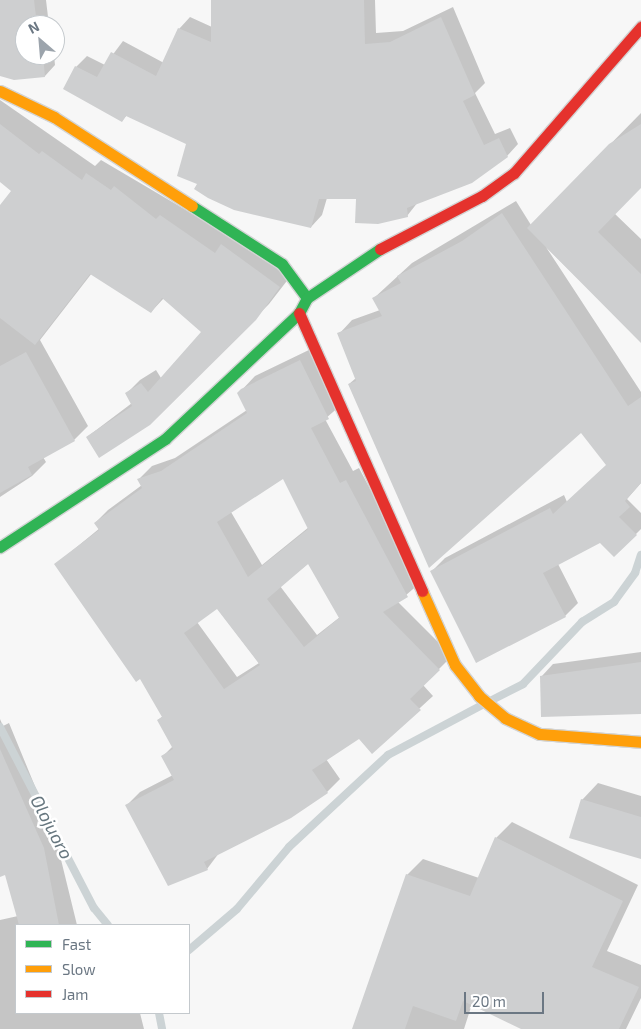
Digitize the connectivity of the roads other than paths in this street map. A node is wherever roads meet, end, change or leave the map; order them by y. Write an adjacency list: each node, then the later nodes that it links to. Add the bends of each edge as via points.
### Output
1 (641, 27): 3 (street, via 514,173 482,196 361,259)
2 (0, 91): 3 (street, via 54,117 282,264)
3 (307, 298): 4 (street)
4 (299, 314): 5 (street, via 165,440); 6 (street, via 456,665 479,696 505,718 540,734)
5 (0, 547)
6 (641, 742)

